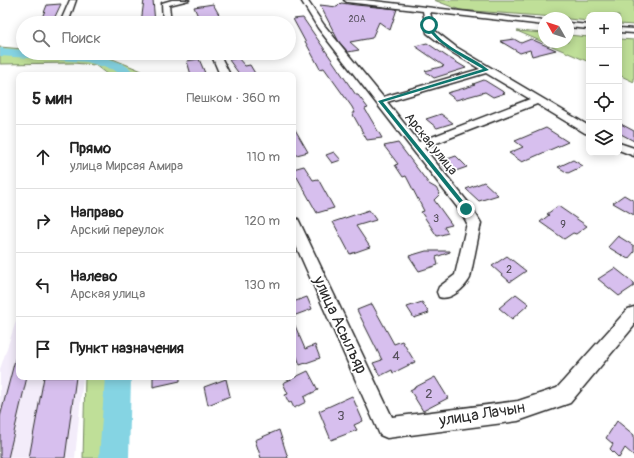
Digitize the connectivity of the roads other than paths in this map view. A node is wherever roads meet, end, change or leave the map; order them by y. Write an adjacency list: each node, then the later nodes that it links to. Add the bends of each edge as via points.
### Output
1 (73, 0): 7 (street)
2 (186, 0): 5 (street)
3 (304, 0): 18 (street, Арская улица, via 321,26)
4 (347, 0): 6 (street)
5 (165, 2): 8 (street)
6 (426, 10): 9 (street); 15 (street, via 430,31)
7 (67, 16)
8 (166, 16)
9 (538, 22)
10 (574, 26): 11 (street)
11 (586, 27)
12 (622, 30): 13 (street)
13 (634, 31)
14 (218, 60): 16 (street)
15 (487, 70): 17 (street); 18 (street)
16 (224, 72)
17 (537, 100): 19 (street); 20 (street)
18 (380, 101): 20 (street, Арская улица)
19 (586, 129)
20 (415, 147): 24 (street, Арская улица, via 466,209 474,223 462,278)
21 (622, 147): 22 (street)
22 (634, 152)
23 (296, 230): 26 (street, улица Асылъяр)
24 (445, 292)
25 (634, 314): 26 (street, улица Лачын, via 563,396 518,411)
26 (387, 428)

